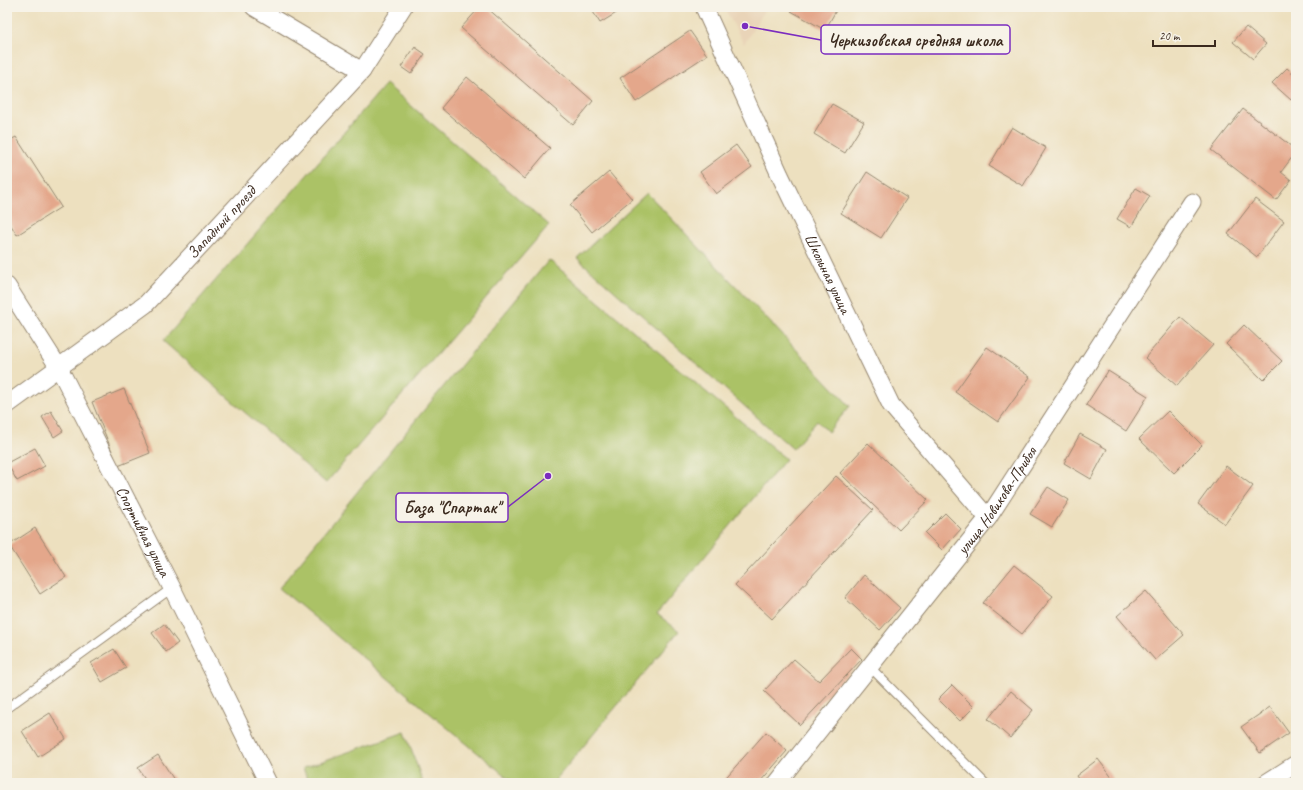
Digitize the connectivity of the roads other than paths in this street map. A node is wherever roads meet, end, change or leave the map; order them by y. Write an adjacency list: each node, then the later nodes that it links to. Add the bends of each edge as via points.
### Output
1 (254, 7): 4 (street)
2 (403, 7): 4 (street, Западный проезд)
3 (704, 7): 9 (street, Школьная улица, via 780,175 891,405)
4 (362, 71): 7 (street, Западный проезд, via 146,304)
5 (1192, 202): 9 (street, улица Новикова-Прибоя)
6 (7, 286): 7 (street, Спортивная улица)
7 (59, 368): 8 (street, Западный проезд); 10 (street, Спортивная улица)
8 (7, 405)
9 (988, 518): 11 (street, улица Новикова-Прибоя)
10 (172, 588): 12 (lane); 14 (street, Спортивная улица)
11 (870, 667): 15 (street, улица Новикова-Прибоя); 16 (lane)
12 (7, 708)
13 (1296, 764): 17 (street)
14 (268, 783)
15 (777, 783)
16 (985, 783)
17 (1266, 783)

